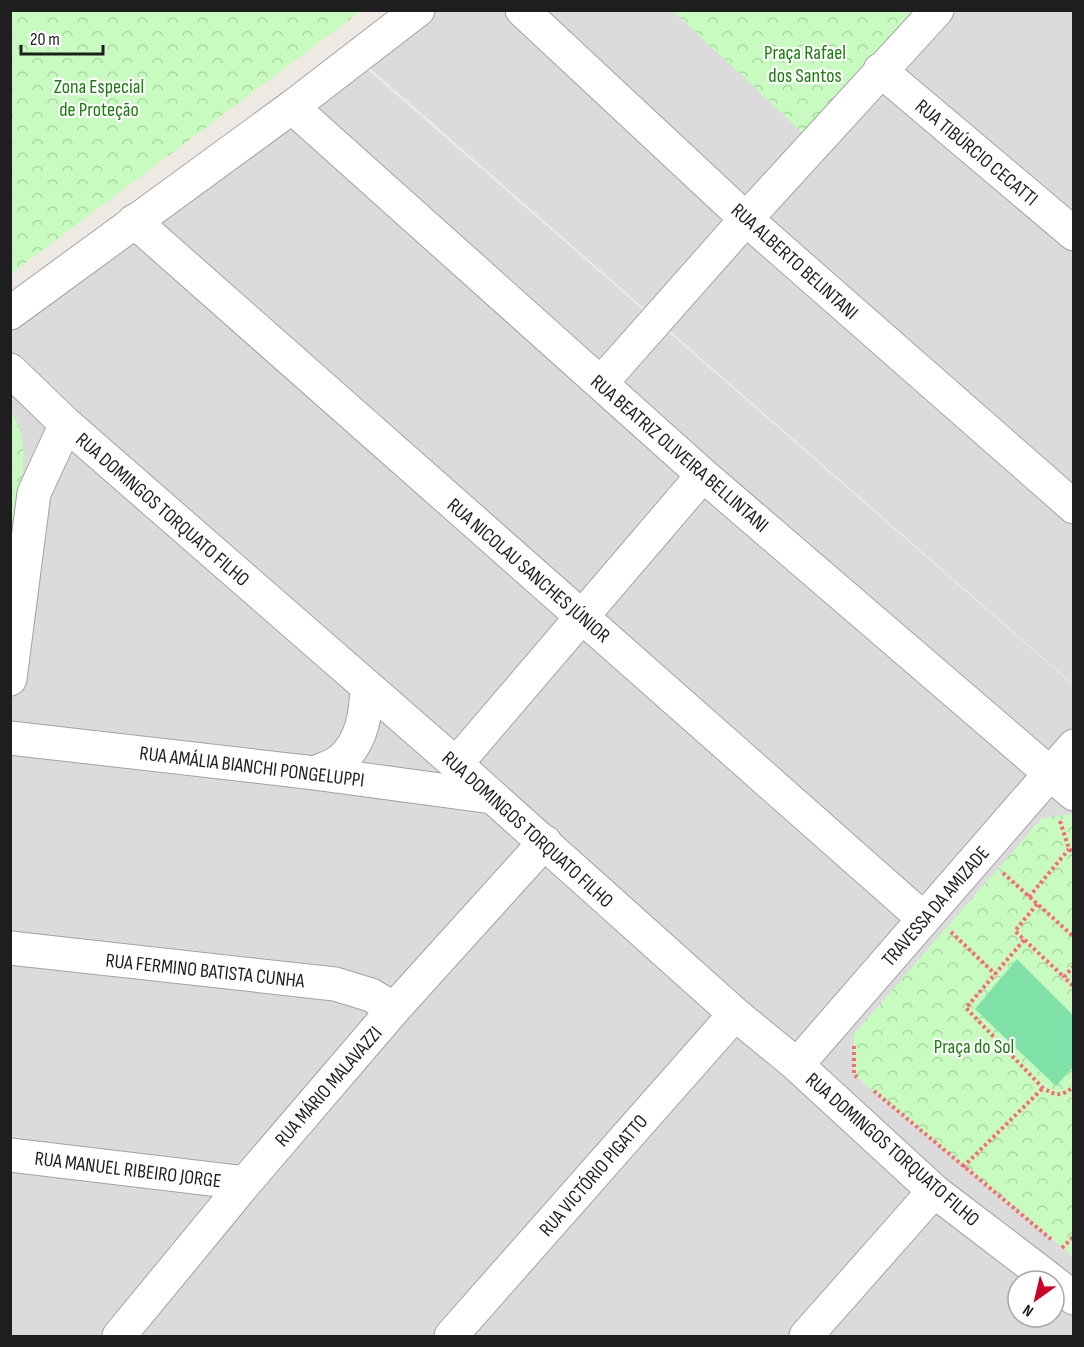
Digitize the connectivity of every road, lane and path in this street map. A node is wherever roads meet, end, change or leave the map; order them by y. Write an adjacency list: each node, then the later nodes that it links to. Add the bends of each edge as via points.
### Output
1 (418, 10): 5 (street)
2 (522, 10): 6 (street, RUA ALBERTO BELINTANI)
3 (937, 10): 4 (street)
4 (880, 70): 6 (street); 7 (street, RUA TIBÚRCIO CECATTI)
5 (292, 107): 8 (street); 11 (street, RUA BEATRIZ OLIVEIRA BELLINTANI)
6 (746, 219): 11 (street); 14 (street, RUA ALBERTO BELINTANI)
7 (1068, 219)
8 (134, 221): 9 (street); 15 (street, RUA NICOLAU SANCHES JÚNIOR)
9 (10, 313)
10 (10, 370): 12 (street, RUA DOMINGOS TORQUATO FILHO)
11 (601, 383): 13 (street, RUA BEATRIZ OLIVEIRA BELLINTANI)
12 (66, 424): 16 (street, via 34,493); 17 (street, RUA DOMINGOS TORQUATO FILHO)
13 (703, 475): 15 (street); 22 (street, RUA BEATRIZ OLIVEIRA BELLINTANI)
14 (1074, 507)
15 (581, 616): 20 (street); 30 (street, RUA NICOLAU SANCHES JÚNIOR)
16 (10, 679)
17 (367, 687): 20 (street, RUA DOMINGOS TORQUATO FILHO); 21 (street, via 363,724 353,746 339,762)
18 (10, 738): 21 (street, RUA AMÁLIA BIANCHI PONGELUPPI)
19 (1074, 746): 22 (street, TRAVESSA DA AMIZADE)
20 (456, 764): 23 (street, RUA DOMINGOS TORQUATO FILHO)
21 (315, 773): 23 (street, RUA AMÁLIA BIANCHI PONGELUPPI)
22 (1061, 794): 25 (path); 30 (street, TRAVESSA DA AMIZADE)
23 (492, 797): 24 (street, RUA DOMINGOS TORQUATO FILHO)
24 (545, 842): 38 (street, RUA MÁRIO MALAVAZZI); 39 (street, RUA DOMINGOS TORQUATO FILHO)
25 (1069, 849): 26 (path); 28 (path)
26 (1074, 853)
27 (998, 868): 28 (path)
28 (1029, 897): 29 (path)
29 (1037, 904): 31 (path); 32 (path, via 1015,931)
30 (935, 923): 35 (path); 41 (street, TRAVESSA DA AMIZADE)
31 (1074, 937)
32 (1024, 940): 35 (path); 36 (path)
33 (10, 948): 38 (street, RUA FERMINO BATISTA CUNHA, via 335,984 371,995)
34 (1074, 966): 36 (path)
35 (995, 974): 44 (path, via 966,1008)
36 (1064, 977): 37 (path)
37 (1074, 987)
38 (394, 1009): 48 (street, RUA MÁRIO MALAVAZZI)
39 (735, 1014): 41 (street, RUA DOMINGOS TORQUATO FILHO); 55 (street, RUA VICTÓRIO PIGATTO)
40 (854, 1044): 42 (path, via 854,1075)
41 (797, 1065): 49 (street, RUA DOMINGOS TORQUATO FILHO)
42 (863, 1082)
43 (1074, 1086): 44 (path, via 1065,1094 1055,1095)
44 (1043, 1088): 47 (path)
45 (873, 1090): 47 (path)
46 (10, 1155): 48 (street, RUA MANUEL RIBEIRO JORGE)
47 (964, 1166): 49 (path); 51 (path)
48 (245, 1183): 54 (street, RUA MÁRIO MALAVAZZI)
49 (937, 1193): 53 (street, RUA DOMINGOS TORQUATO FILHO); 56 (street)
50 (1074, 1236): 52 (path, via 1062,1248)
51 (1053, 1240)
52 (1068, 1253)
53 (1036, 1269)
54 (119, 1336)
55 (451, 1336)
56 (806, 1336)

